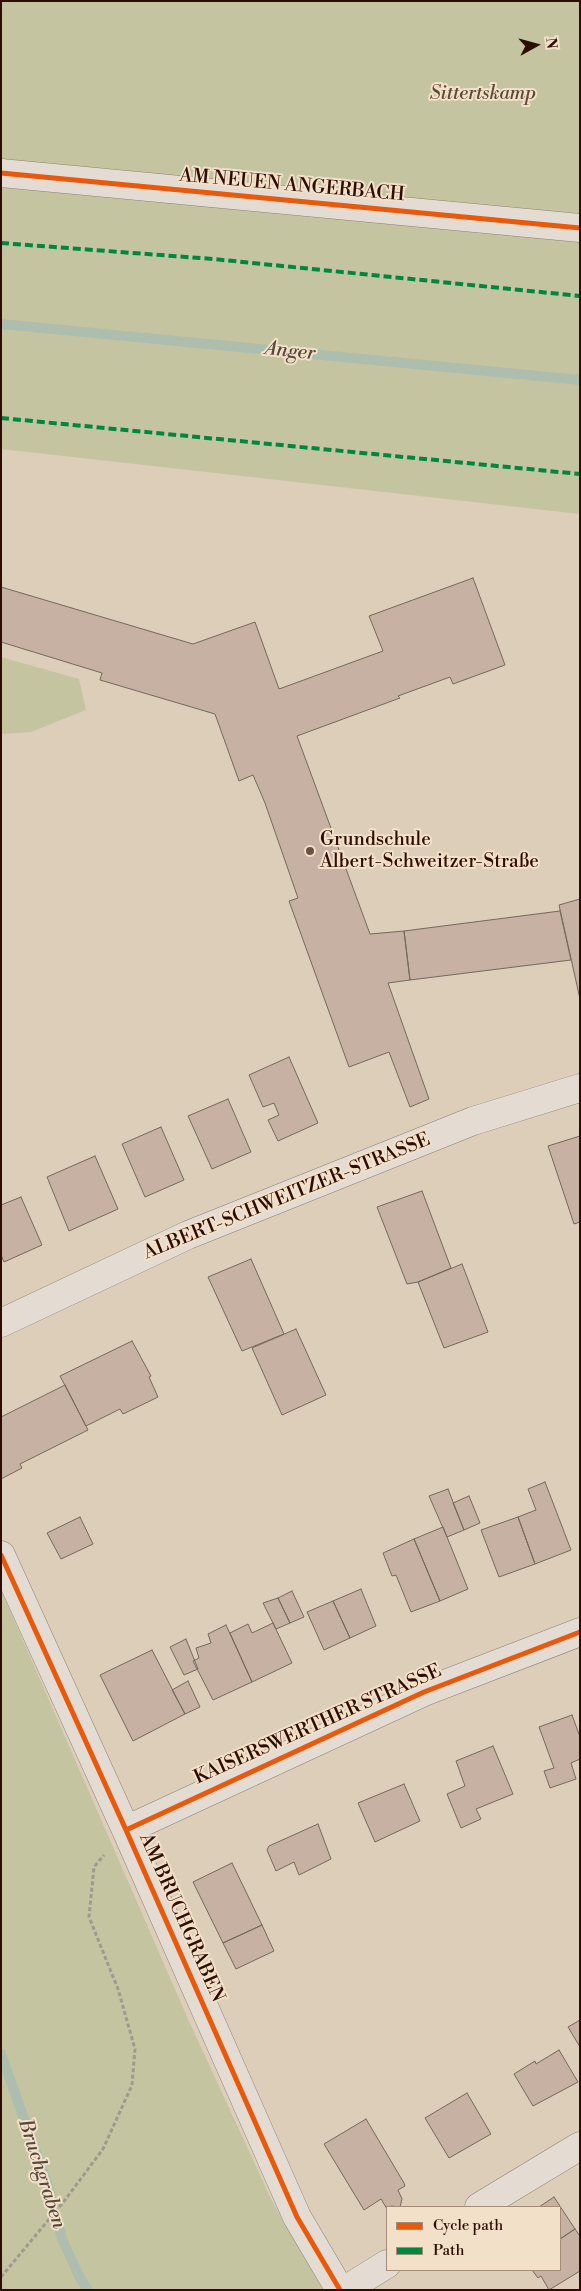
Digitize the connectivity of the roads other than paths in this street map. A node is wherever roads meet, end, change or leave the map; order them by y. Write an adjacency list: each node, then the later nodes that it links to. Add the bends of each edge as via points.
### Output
1 (1, 173): 2 (street, AM NEUEN ANGERBACH)
2 (580, 228)
3 (580, 1088): 4 (street, ALBERT-SCHWEITZER-STRASSE, via 473,1121 188,1235)
4 (1, 1323)
5 (1, 1555): 7 (street, AM BRUCHGRABEN)
6 (580, 1632): 7 (street, KAISERSWERTHER STRASSE, via 424,1692)
7 (126, 1830): 11 (street, AM BRUCHGRABEN, via 297,2217)
8 (579, 2147): 9 (street)
9 (481, 2206)
10 (386, 2265): 12 (street)
11 (340, 2290)
12 (345, 2290)

